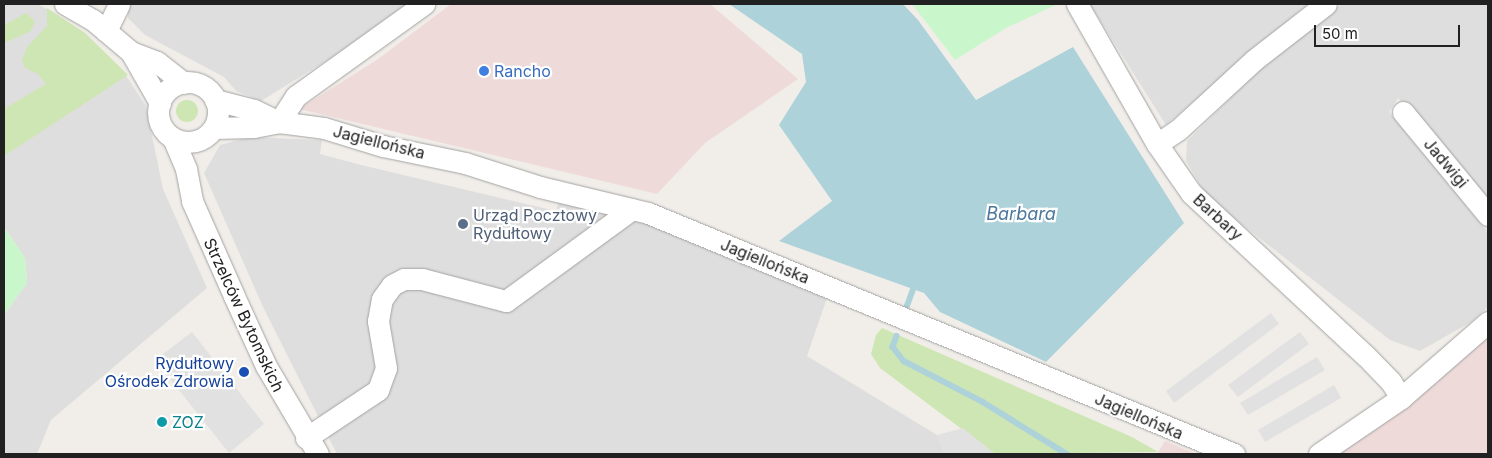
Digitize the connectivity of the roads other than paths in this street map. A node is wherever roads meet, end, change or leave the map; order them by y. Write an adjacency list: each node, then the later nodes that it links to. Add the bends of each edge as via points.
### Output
1 (65, 4): 6 (street)
2 (119, 4): 6 (street)
3 (424, 4): 12 (street, via 302,91 291,101)
4 (1077, 4): 15 (street, Barbary)
5 (1326, 4): 15 (street, via 1254,60 1178,130)
6 (106, 30): 7 (street)
7 (132, 52): 8 (street, via 157,62); 10 (street)
8 (184, 83): 9 (street, via 199,84); 10 (street, via 169,90)
9 (216, 100): 12 (street, via 254,110); 13 (street, via 218,115)
10 (160, 103): 14 (street, via 159,119)
11 (1403, 112): 18 (street, Jadwigi)
12 (279, 122): 13 (street); 17 (street, Jagiellońska, via 324,128)
13 (206, 134): 14 (street); 16 (street)
14 (173, 138): 16 (street, Strzelców Bytomskich)
15 (1157, 144): 20 (street, Barbary, via 1205,208 1317,308 1391,382)
16 (186, 169): 21 (street, Strzelców Bytomskich, via 192,201 234,296 266,366)
17 (632, 209): 21 (street, via 506,301 422,279 404,279 392,284 382,299 378,321 386,368 378,390); 22 (street, Jagiellońska)
18 (1488, 215)
19 (1488, 322): 20 (street)
20 (1401, 398): 23 (street)
21 (312, 446)
22 (1234, 454)
23 (1319, 454)

